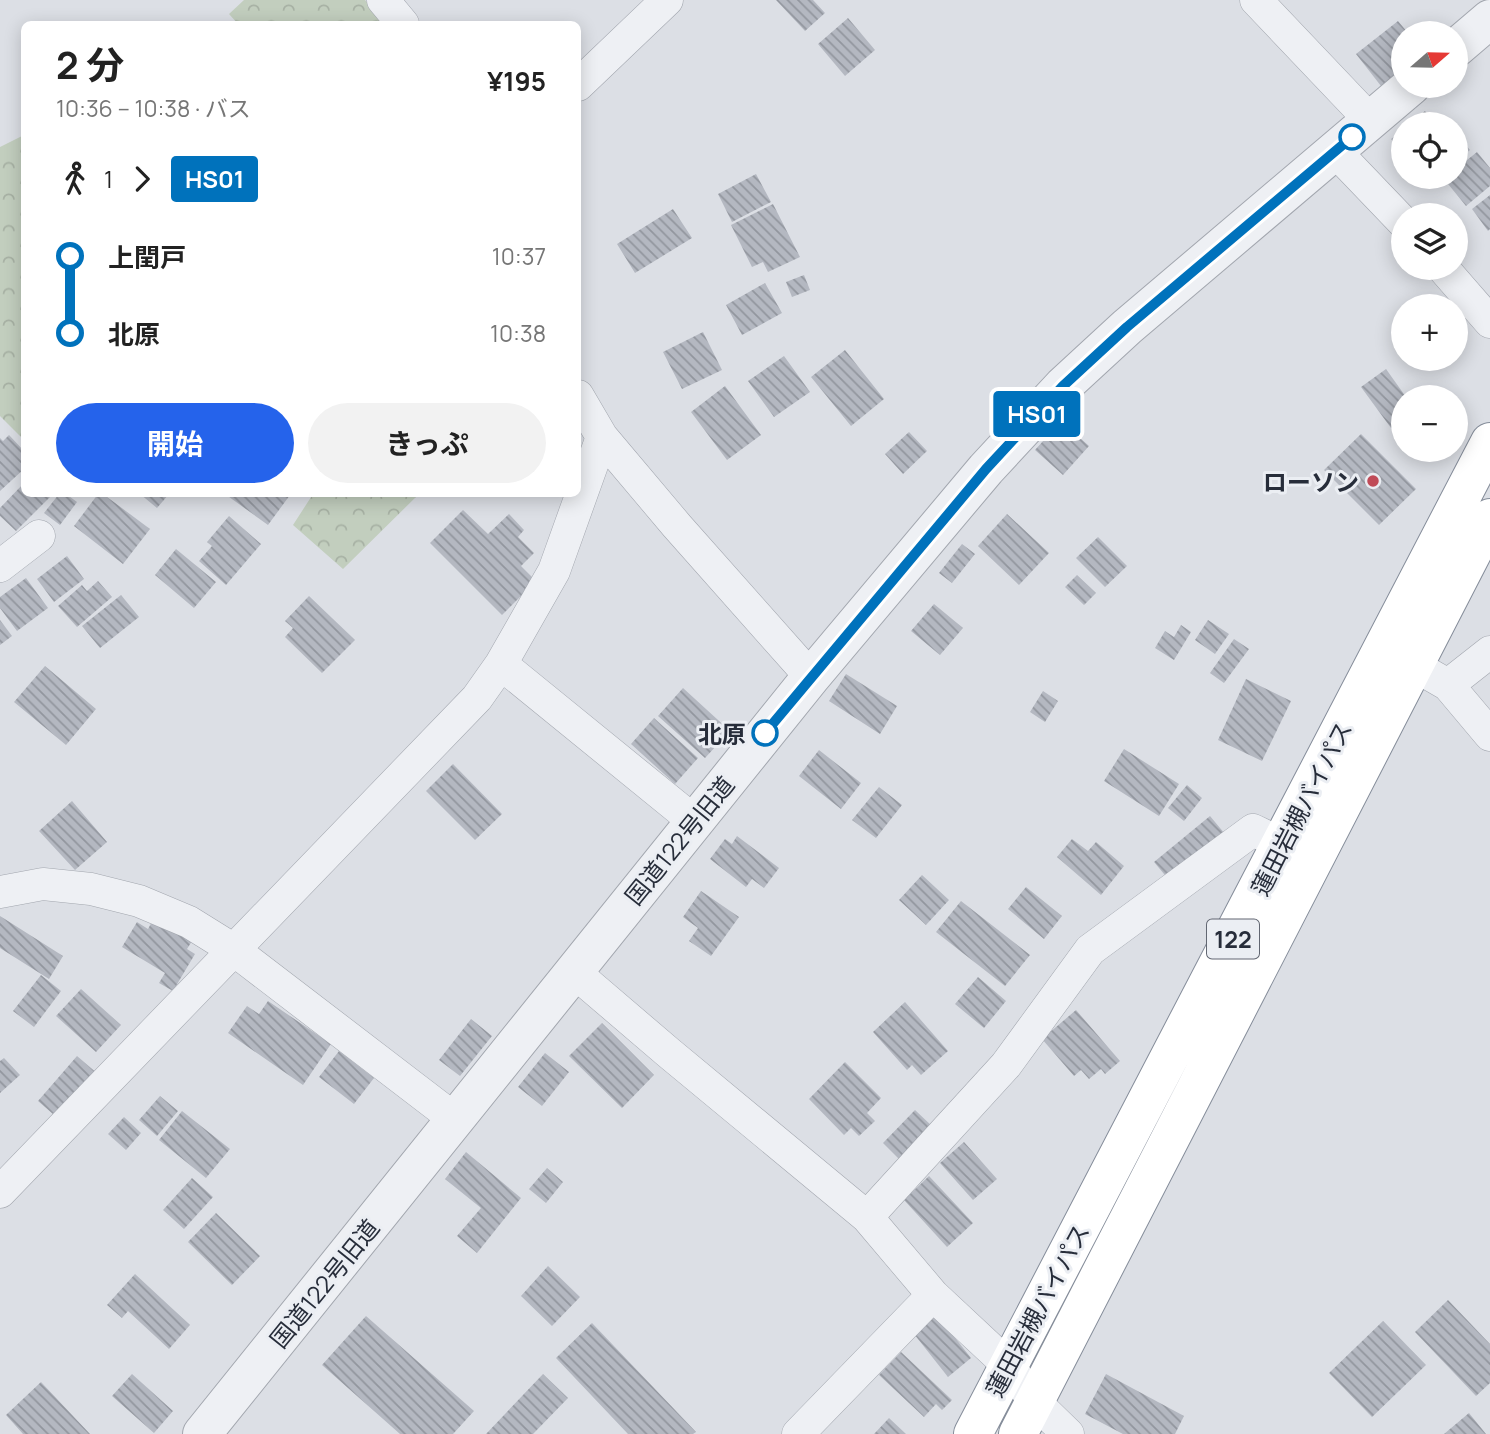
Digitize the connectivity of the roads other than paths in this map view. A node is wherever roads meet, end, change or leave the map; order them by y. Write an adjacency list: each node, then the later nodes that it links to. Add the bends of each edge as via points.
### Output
1 (383, 0): 5 (street)
2 (667, 0): 7 (street)
3 (1256, 0): 9 (street)
4 (1490, 19): 6 (street)
5 (400, 21)
6 (1468, 38)
7 (581, 82)
8 (1398, 98): 9 (street, 国道122号旧道)
9 (1371, 121): 10 (street, 国道122号旧道)
10 (1335, 151): 11 (street); 25 (street, 国道122号旧道, via 1063,386 986,469)
11 (1391, 209)
12 (1453, 280): 13 (street)
13 (1490, 322)
14 (581, 401): 15 (street)
15 (602, 437): 17 (street); 25 (street)
16 (1490, 442): 29 (highway, 蓮田岩槻バイパス / 122)
17 (581, 496)
18 (581, 497): 23 (street, via 554,571)
19 (1490, 519): 24 (highway, 蓮田岩槻バイパス / 122)
20 (39, 536): 21 (street)
21 (0, 566)
22 (1490, 652): 26 (street)
23 (501, 664): 28 (street); 31 (street, via 477,698)
24 (1415, 666): 26 (street); 38 (highway, 蓮田岩槻バイパス / 122)
25 (811, 677): 28 (street, 国道122号旧道)
26 (1448, 685): 27 (street)
27 (1490, 735)
28 (694, 821): 32 (street, 国道122号旧道)
29 (1282, 844): 35 (street, via 1254,831 1090,950 1006,1065); 37 (highway, 蓮田岩槻バイパス / 122)
30 (0, 892): 31 (street, via 43,884 91,889 139,901 189,922)
31 (233, 950): 33 (street); 34 (street)
32 (573, 971): 33 (street, 国道122号旧道); 35 (street)
33 (456, 1120): 39 (street, 国道122号旧道)
34 (0, 1192)
35 (867, 1217): 36 (street)
36 (933, 1295): 37 (street); 40 (street)
37 (1009, 1365): 38 (street); 41 (highway, 蓮田岩槻バイパス / 122)
38 (1026, 1418): 42 (street)
39 (202, 1434)
40 (798, 1434)
41 (973, 1434)
42 (1068, 1434)

